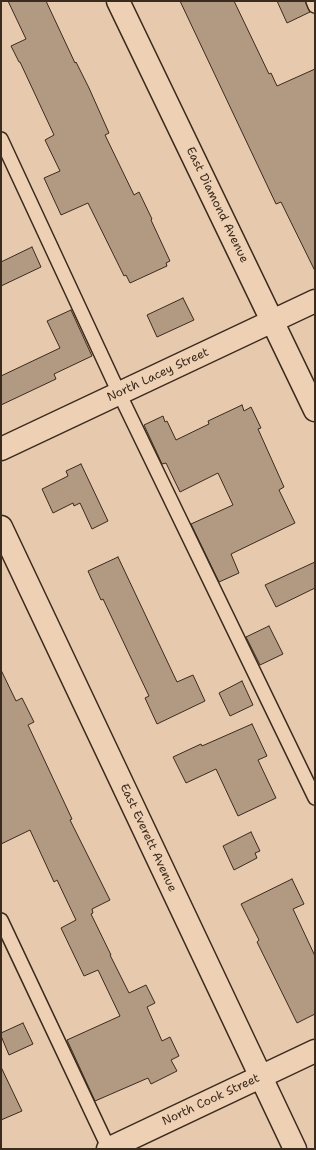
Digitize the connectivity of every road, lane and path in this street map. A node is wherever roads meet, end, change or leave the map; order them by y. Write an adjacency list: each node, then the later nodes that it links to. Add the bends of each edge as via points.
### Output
1 (118, 1): 6 (street, East Diamond Avenue)
2 (313, 1): 3 (lane)
3 (315, 6)
4 (1, 139): 7 (lane)
5 (315, 301): 6 (street, North Lacey Street)
6 (273, 320): 7 (street, North Lacey Street); 8 (street, East Diamond Avenue)
7 (120, 393): 9 (street, North Lacey Street); 11 (lane)
8 (315, 410)
9 (1, 449)
10 (1, 527): 14 (street, East Everett Avenue)
11 (315, 798)
12 (1, 920): 15 (lane)
13 (315, 1051): 14 (street, North Cook Street)
14 (260, 1077): 15 (street, North Cook Street); 16 (street, East Everett Avenue)
15 (109, 1149)
16 (295, 1149)

